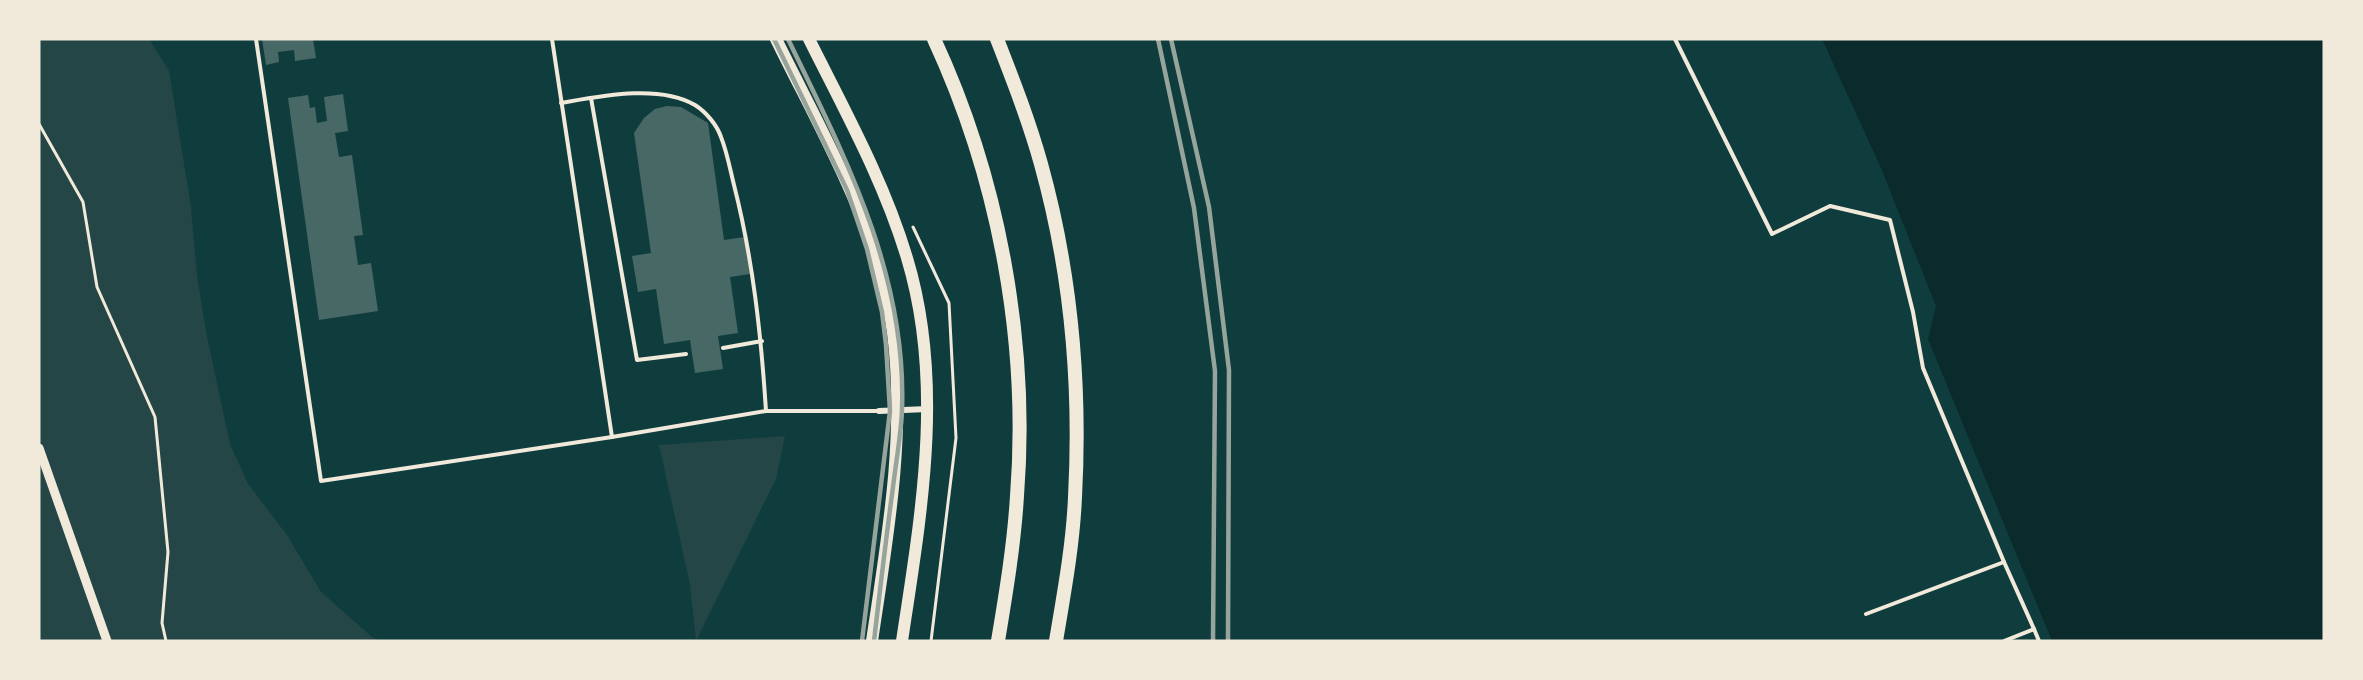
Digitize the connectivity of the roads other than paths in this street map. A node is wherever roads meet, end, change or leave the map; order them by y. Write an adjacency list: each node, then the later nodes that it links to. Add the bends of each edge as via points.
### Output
1 (256, 39): 17 (lane, via 321,481)
2 (552, 39): 9 (lane)
3 (776, 39): 16 (main road, via 854,197 879,268 893,333)
4 (809, 39): 13 (main road, via 882,186 908,260 923,328)
5 (934, 39): 25 (highway, via 967,119 985,179 1011,304 1018,378 1018,484 1012,558)
6 (997, 39): 26 (highway, via 1021,100 1046,186 1068,296 1075,363 1075,498)
7 (1675, 39): 19 (lane, via 1772,234 1830,206 1890,220 1923,368)
8 (591, 98): 9 (lane); 10 (lane, via 648,93 676,96 697,106 711,120 721,135 747,235); 12 (lane, via 637,360)
9 (561, 103): 17 (lane)
10 (762, 341): 11 (lane); 14 (lane)
11 (723, 348)
12 (686, 354)
13 (928, 409): 16 (street); 24 (main road, via 920,519)
14 (766, 411): 15 (lane); 17 (lane)
15 (879, 411): 16 (street)
16 (898, 411): 23 (main road, via 890,516)
17 (612, 437)
18 (39, 448): 22 (street)
19 (2004, 562): 20 (lane); 21 (lane)
20 (1866, 614)
21 (2034, 629): 27 (lane); 28 (lane)
22 (107, 641)
23 (872, 641)
24 (902, 641)
25 (998, 641)
26 (1056, 641)
27 (2004, 641)
28 (2039, 641)

